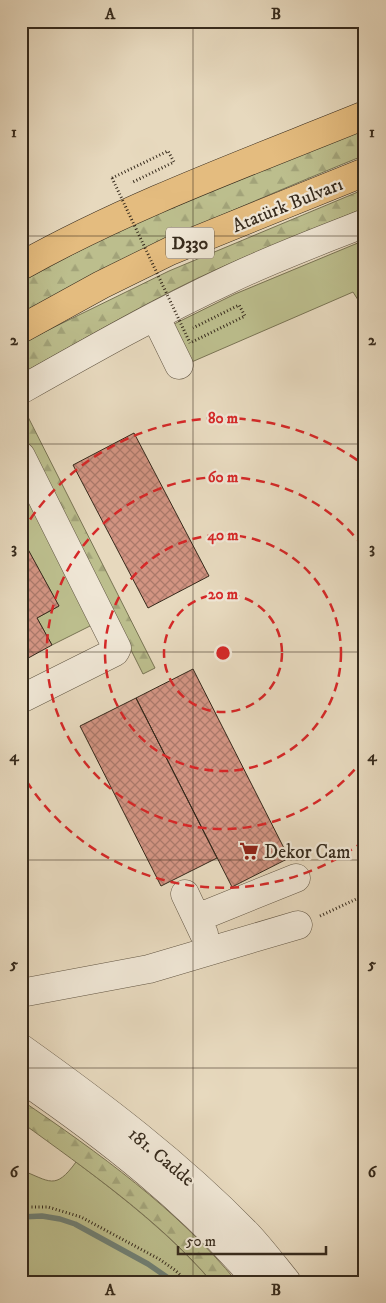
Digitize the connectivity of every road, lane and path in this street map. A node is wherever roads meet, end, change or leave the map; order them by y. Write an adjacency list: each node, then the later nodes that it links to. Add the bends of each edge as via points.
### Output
1 (365, 115): 5 (highway, via 104,224)
2 (365, 172): 7 (highway, Atatürk Bulvarı / D330, via 170,251)
3 (127, 185): 9 (path, bridge, via 174,162 168,152 112,178)
4 (365, 223): 6 (street, via 231,278)
5 (21, 266)
6 (155, 316): 9 (street); 10 (street)
7 (21, 328)
8 (194, 328): 9 (path, via 239,305 244,316)
9 (185, 354)
10 (21, 390)
11 (24, 468): 12 (street, via 117,648 115,652)
12 (21, 699)
13 (296, 878): 16 (street)
14 (185, 894): 16 (street)
15 (365, 895): 17 (path)
16 (197, 918): 18 (street)
17 (298, 925): 18 (street)
18 (212, 951): 19 (street, via 149,969)
19 (21, 993)
20 (21, 1048): 25 (street, 181. Cadde, via 148,1142 249,1236)
21 (21, 1078): 24 (street, 181. Cadde, via 135,1162 215,1234)
22 (21, 1206): 23 (path, via 48,1208 81,1217 159,1259)
23 (188, 1282)
24 (258, 1282)
25 (287, 1282)

